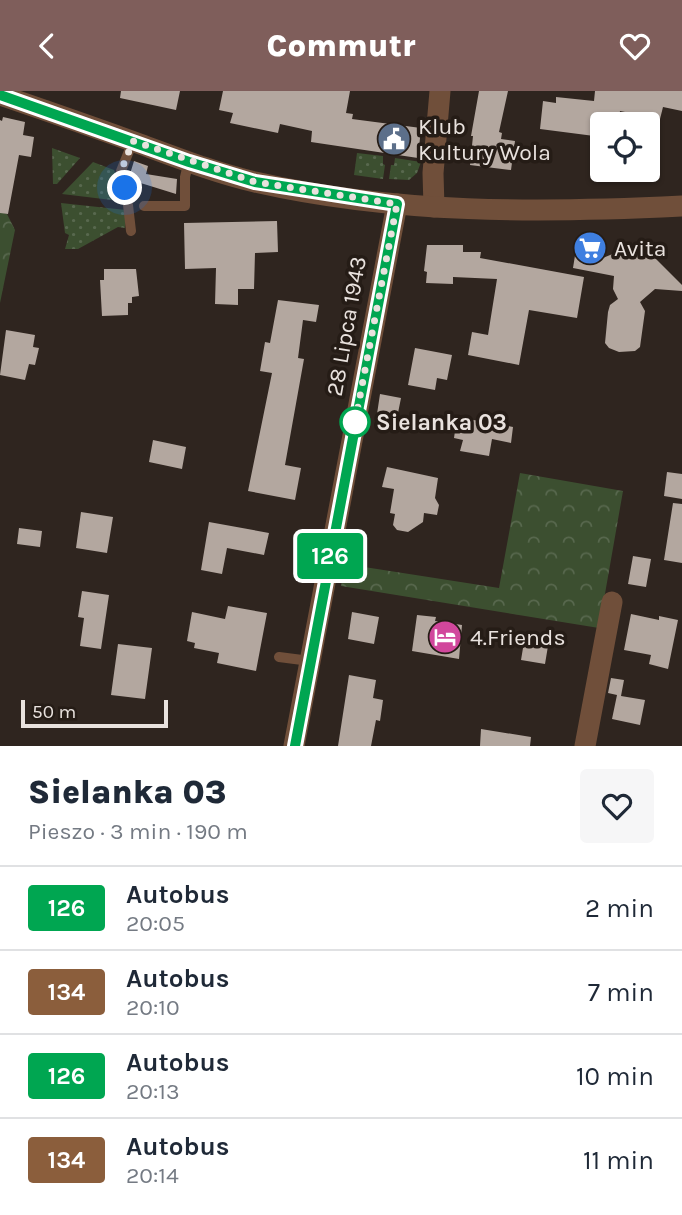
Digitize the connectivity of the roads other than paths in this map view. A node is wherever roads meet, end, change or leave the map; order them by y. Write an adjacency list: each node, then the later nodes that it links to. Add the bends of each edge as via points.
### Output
1 (440, 91): 8 (street)
2 (0, 95): 3 (street)
3 (133, 141): 4 (street); 9 (lane, via 121,171)
4 (189, 162): 5 (street, via 255,182); 6 (lane, via 185,206)
5 (397, 204): 8 (street); 12 (street, 28 Lipca 1943)
6 (144, 206)
7 (682, 206): 8 (street)
8 (434, 207)
9 (131, 231)
10 (612, 601): 14 (street)
11 (279, 657): 12 (lane)
12 (310, 661): 13 (street, 28 Lipca 1943)
13 (295, 746)
14 (585, 746)

